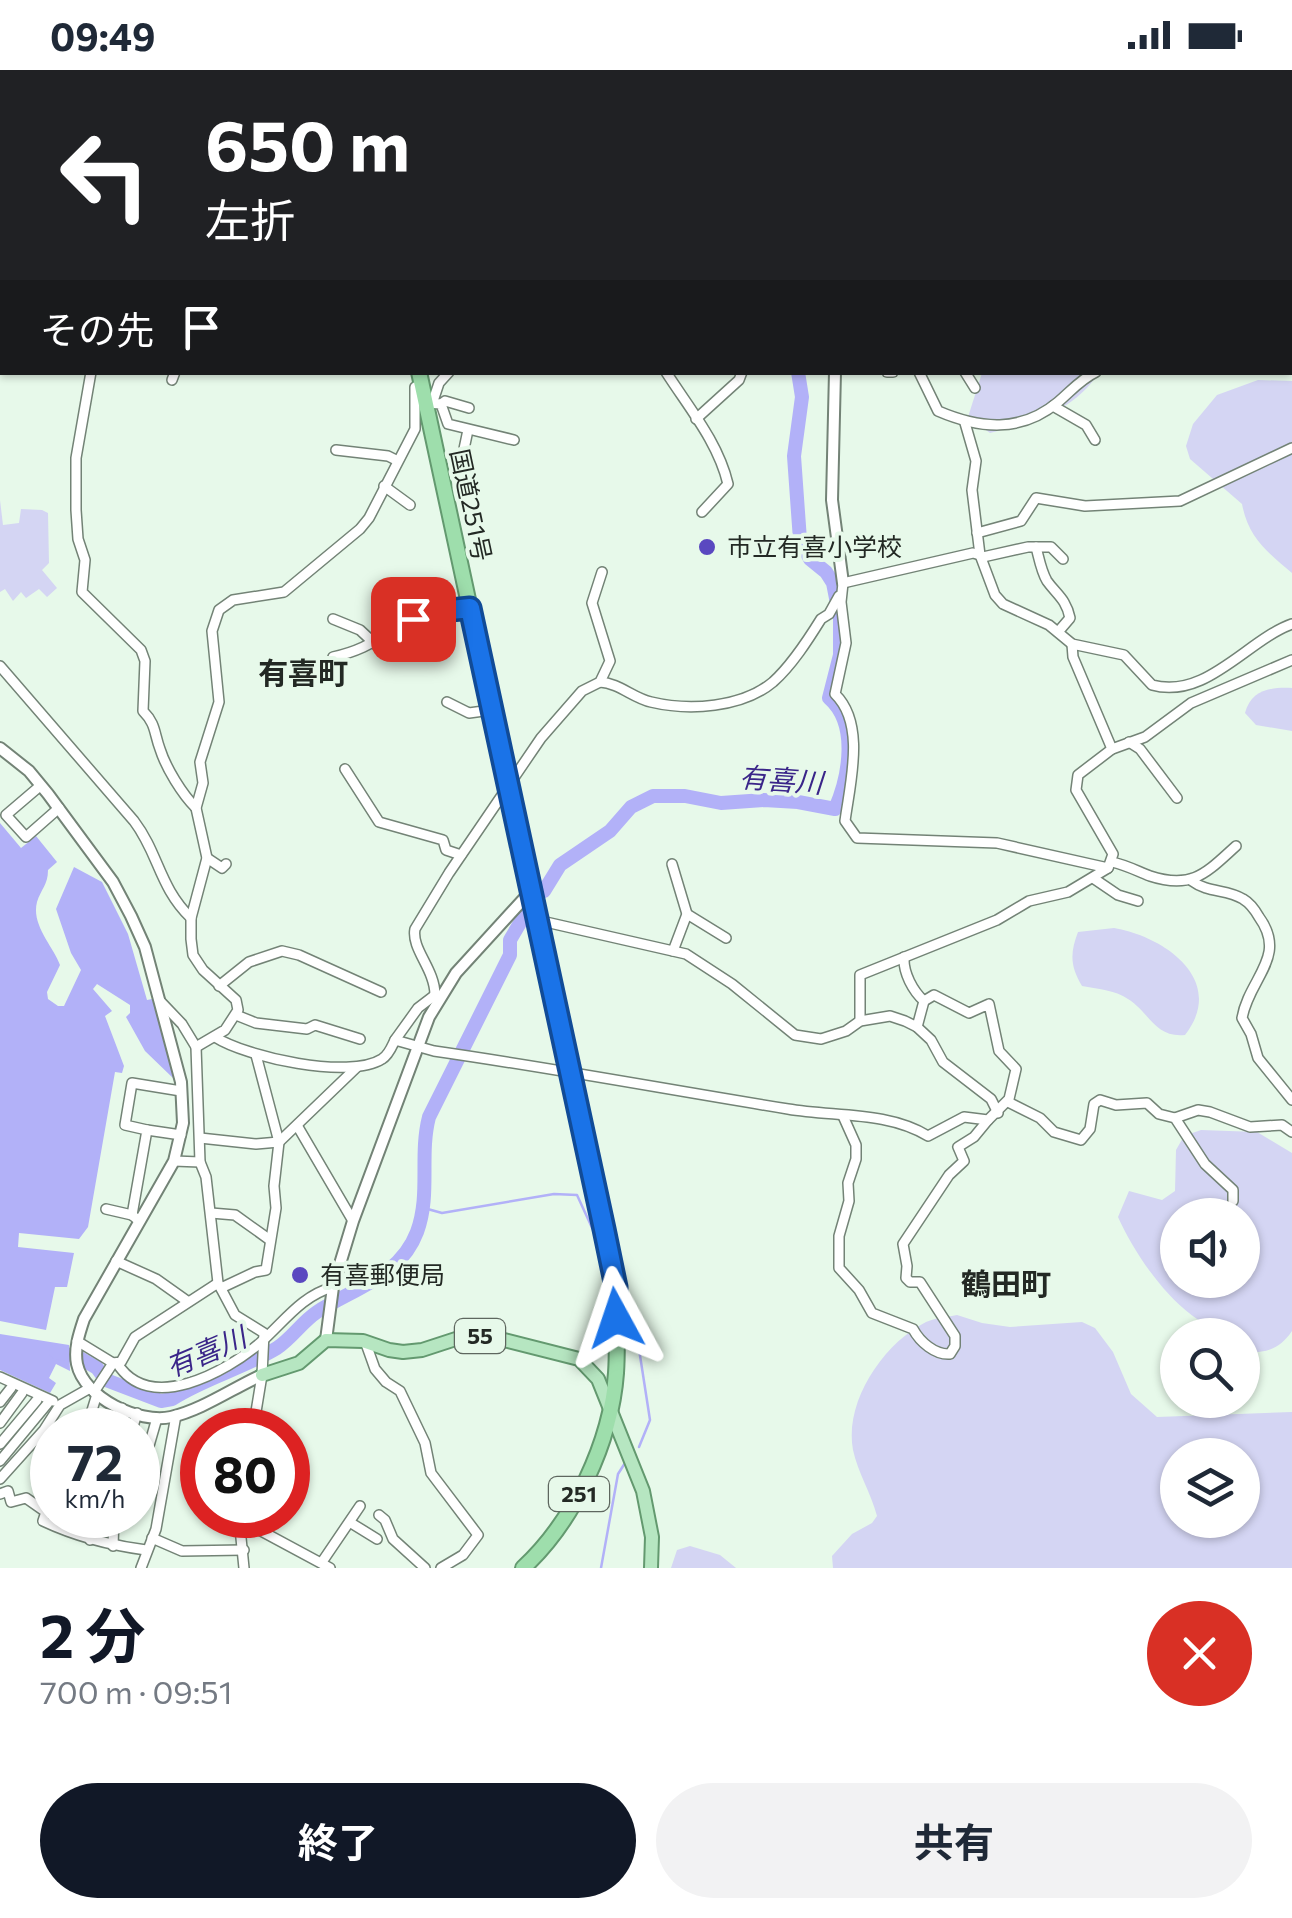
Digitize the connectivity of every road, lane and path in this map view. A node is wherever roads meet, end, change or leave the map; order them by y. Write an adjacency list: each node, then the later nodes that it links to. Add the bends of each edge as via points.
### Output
1 (90, 375): 52 (street, via 75,482 85,560 82,592 142,650 143,711)
2 (446, 375): 11 (street)
3 (668, 375): 14 (street)
4 (740, 375): 14 (street)
5 (834, 375): 31 (street, via 832,500)
6 (920, 375): 15 (street, via 938,411)
7 (967, 375): 10 (street)
8 (1090, 375): 12 (street)
9 (420, 378): 11 (highway, 国道251号 / 251); 22 (street, via 415,429)
10 (974, 388)
11 (433, 403): 13 (street); 16 (street, via 448,424); 32 (highway, 国道251号 / 251)
12 (1053, 406): 15 (street, via 1022,424); 18 (street, via 1086,425)
13 (469, 408)
14 (696, 419): 25 (street, via 728,484)
15 (965, 423): 26 (street, via 976,461)
16 (468, 430): 17 (street); 19 (street)
17 (514, 440)
18 (1095, 440)
19 (464, 448)
20 (1292, 448): 26 (street, via 1192,498 1086,506 1036,498 1021,521)
21 (336, 450): 22 (street)
22 (396, 460): 23 (street)
23 (384, 486): 24 (street); 52 (street, via 360,529 296,583 219,610 212,631 218,702 200,762)
24 (410, 505)
25 (702, 512)
26 (978, 533): 28 (street)
27 (1036, 547): 28 (street); 29 (street, via 1050,546); 35 (street, via 1044,578 1066,600 1070,618)
28 (981, 556): 31 (street, via 973,552); 35 (street, via 1004,604)
29 (1063, 559)
30 (602, 572): 41 (street, via 592,603 610,661)
31 (841, 589): 41 (street, via 829,614 771,683 733,701 666,706); 59 (street, via 846,643 836,694 852,728 849,830 857,838 997,843)
32 (470, 608): 36 (street, via 413,619); 43 (highway, 国道251号 / 251)
33 (333, 619): 36 (street)
34 (1292, 624): 37 (street, via 1186,685 1152,685 1124,655)
35 (1058, 632): 37 (street)
36 (375, 644): 38 (street)
37 (1072, 644): 46 (street)
38 (333, 657)
39 (1292, 660): 44 (street, via 1191,703)
40 (0, 666): 65 (street, via 134,821 172,900)
41 (600, 682): 49 (street, via 582,692 541,738)
42 (447, 702): 43 (street, via 469,713)
43 (491, 710): 49 (highway, 国道251号 / 251)
44 (1129, 742): 46 (street); 50 (street)
45 (0, 748): 48 (street)
46 (1112, 749): 59 (street, via 1075,783 1113,854)
47 (345, 769): 55 (street, via 379,822 443,840 446,850)
48 (40, 786): 51 (street); 53 (street)
49 (506, 788): 55 (street); 62 (highway, 国道251号 / 251)
50 (1178, 798)
51 (59, 808): 53 (street, via 26,838); 73 (street, via 132,916)
52 (196, 808): 56 (street)
53 (3, 811)
54 (1236, 846): 61 (street)
55 (461, 855): 72 (street, via 413,938 435,978)
56 (207, 858): 57 (street, via 222,868); 65 (street)
57 (226, 864)
58 (672, 864): 64 (street)
59 (1110, 865): 60 (street); 61 (street)
60 (1092, 878): 63 (street); 69 (street)
61 (1192, 881): 88 (street, via 1248,902 1271,939 1270,959 1251,985 1242,1018 1258,1058)
62 (531, 891): 66 (highway, 国道251号 / 251); 72 (street)
63 (1138, 901)
64 (686, 914): 67 (street); 68 (street)
65 (191, 918): 70 (street, via 194,956)
66 (537, 920): 68 (street); 85 (highway, 国道251号 / 251)
67 (726, 938)
68 (672, 951): 76 (street, via 712,970 795,1035 821,1039)
69 (904, 957): 74 (street); 76 (street, via 860,975)
70 (219, 986): 71 (street, via 248,962 282,951); 75 (street, via 236,1000)
71 (381, 992)
72 (437, 996): 80 (street, via 418,1008); 82 (street)
73 (159, 1000): 81 (street); 87 (street)
74 (924, 1001): 77 (street); 89 (street, via 934,995 968,1012 989,1004 999,1051 1016,1069)
75 (236, 1015): 78 (street); 79 (street, via 275,1025 315,1025)
76 (860, 1021): 77 (street, via 890,1016)
77 (917, 1026): 90 (street, via 943,1062 991,1099)
78 (215, 1037): 81 (street); 83 (street)
79 (360, 1040)
80 (396, 1040): 82 (street); 84 (street, via 384,1058)
81 (196, 1047): 86 (street)
82 (418, 1047): 85 (street); 106 (street)
83 (256, 1055): 84 (street); 99 (street)
84 (356, 1067): 94 (street)
85 (570, 1072): 91 (street); 125 (highway, 国道251号 / 251, via 616,1287)
86 (198, 1088): 87 (street); 98 (street)
87 (181, 1089): 95 (street, via 132,1082 124,1125); 97 (street)
88 (1292, 1100)
89 (1008, 1102): 90 (street); 92 (street, via 1054,1132 1081,1140 1100,1100 1147,1103)
90 (998, 1114): 93 (street)
91 (844, 1116): 93 (street, via 890,1120 928,1136 964,1117); 93 (street, via 856,1159 839,1268 872,1313 913,1329 918,1340 943,1354 956,1346 955,1336 920,1282 906,1278 902,1244 964,1161 958,1147)
92 (1175, 1118): 96 (street, via 1198,1110); 102 (street, via 1190,1146 1234,1190)
93 (988, 1120)
94 (298, 1127): 99 (street); 106 (street)
95 (148, 1130): 97 (street); 105 (street)
96 (1292, 1132)
97 (180, 1135): 100 (street)
98 (200, 1138): 99 (street); 101 (street)
99 (279, 1142): 107 (street)
100 (174, 1161): 101 (street); 105 (street)
101 (200, 1162): 104 (street)
102 (1233, 1198)
103 (106, 1209): 105 (street)
104 (211, 1213): 107 (street, via 235,1215); 109 (street)
105 (135, 1217): 108 (street)
106 (353, 1221): 110 (street)
107 (270, 1240): 109 (street, via 266,1270)
108 (116, 1261): 111 (street); 115 (street)
109 (220, 1286): 111 (street); 113 (street, via 235,1315 260,1328)
110 (333, 1292): 112 (street); 113 (street, via 304,1300)
111 (187, 1301): 116 (street, via 135,1337 121,1362)
112 (326, 1340): 114 (main road, 55); 117 (main road, via 298,1363)
113 (264, 1341): 116 (street, via 179,1387 138,1382); 117 (street)
114 (366, 1341): 125 (main road, 55, via 403,1352 488,1336 568,1354 598,1379); 154 (street, via 375,1369 400,1391 431,1473 478,1535)
115 (77, 1344): 116 (street); 120 (street, via 77,1364)
116 (112, 1365): 120 (street)
117 (262, 1374): 128 (street); 129 (street)
118 (0, 1380): 119 (street); 124 (street)
119 (11, 1388): 121 (street); 123 (street)
120 (93, 1389): 124 (street); 126 (street); 127 (street)
121 (22, 1393): 122 (street); 131 (street)
122 (37, 1400): 124 (street); 132 (street)
123 (0, 1402)
124 (55, 1404): 133 (street); 134 (street, via 44,1430)
125 (610, 1406): 155 (highway, 国道251号 / 251, via 596,1459 575,1502); 156 (main road, 55, via 646,1502)
126 (90, 1408)
127 (122, 1408)
128 (257, 1408)
129 (176, 1415): 130 (street); 136 (street)
130 (160, 1418)
131 (0, 1422)
132 (0, 1444)
133 (0, 1461)
134 (0, 1478)
135 (0, 1494): 145 (street, via 8,1491 12,1502 26,1498 46,1512 42,1521)
136 (160, 1497)
137 (360, 1506): 139 (street)
138 (380, 1515): 153 (street, via 393,1539)
139 (351, 1523): 144 (street); 149 (street)
140 (113, 1538): 146 (street)
141 (152, 1538): 147 (street); 148 (street, via 182,1552)
142 (242, 1538): 148 (street)
143 (277, 1538): 149 (street)
144 (377, 1539)
145 (90, 1540): 146 (street)
146 (113, 1546): 147 (street)
147 (146, 1550): 150 (street)
148 (244, 1550): 151 (street)
149 (323, 1563): 152 (street)
150 (141, 1568)
151 (244, 1568)
152 (308, 1568)
153 (425, 1568)
154 (441, 1568)
155 (524, 1568)
156 (651, 1568)

